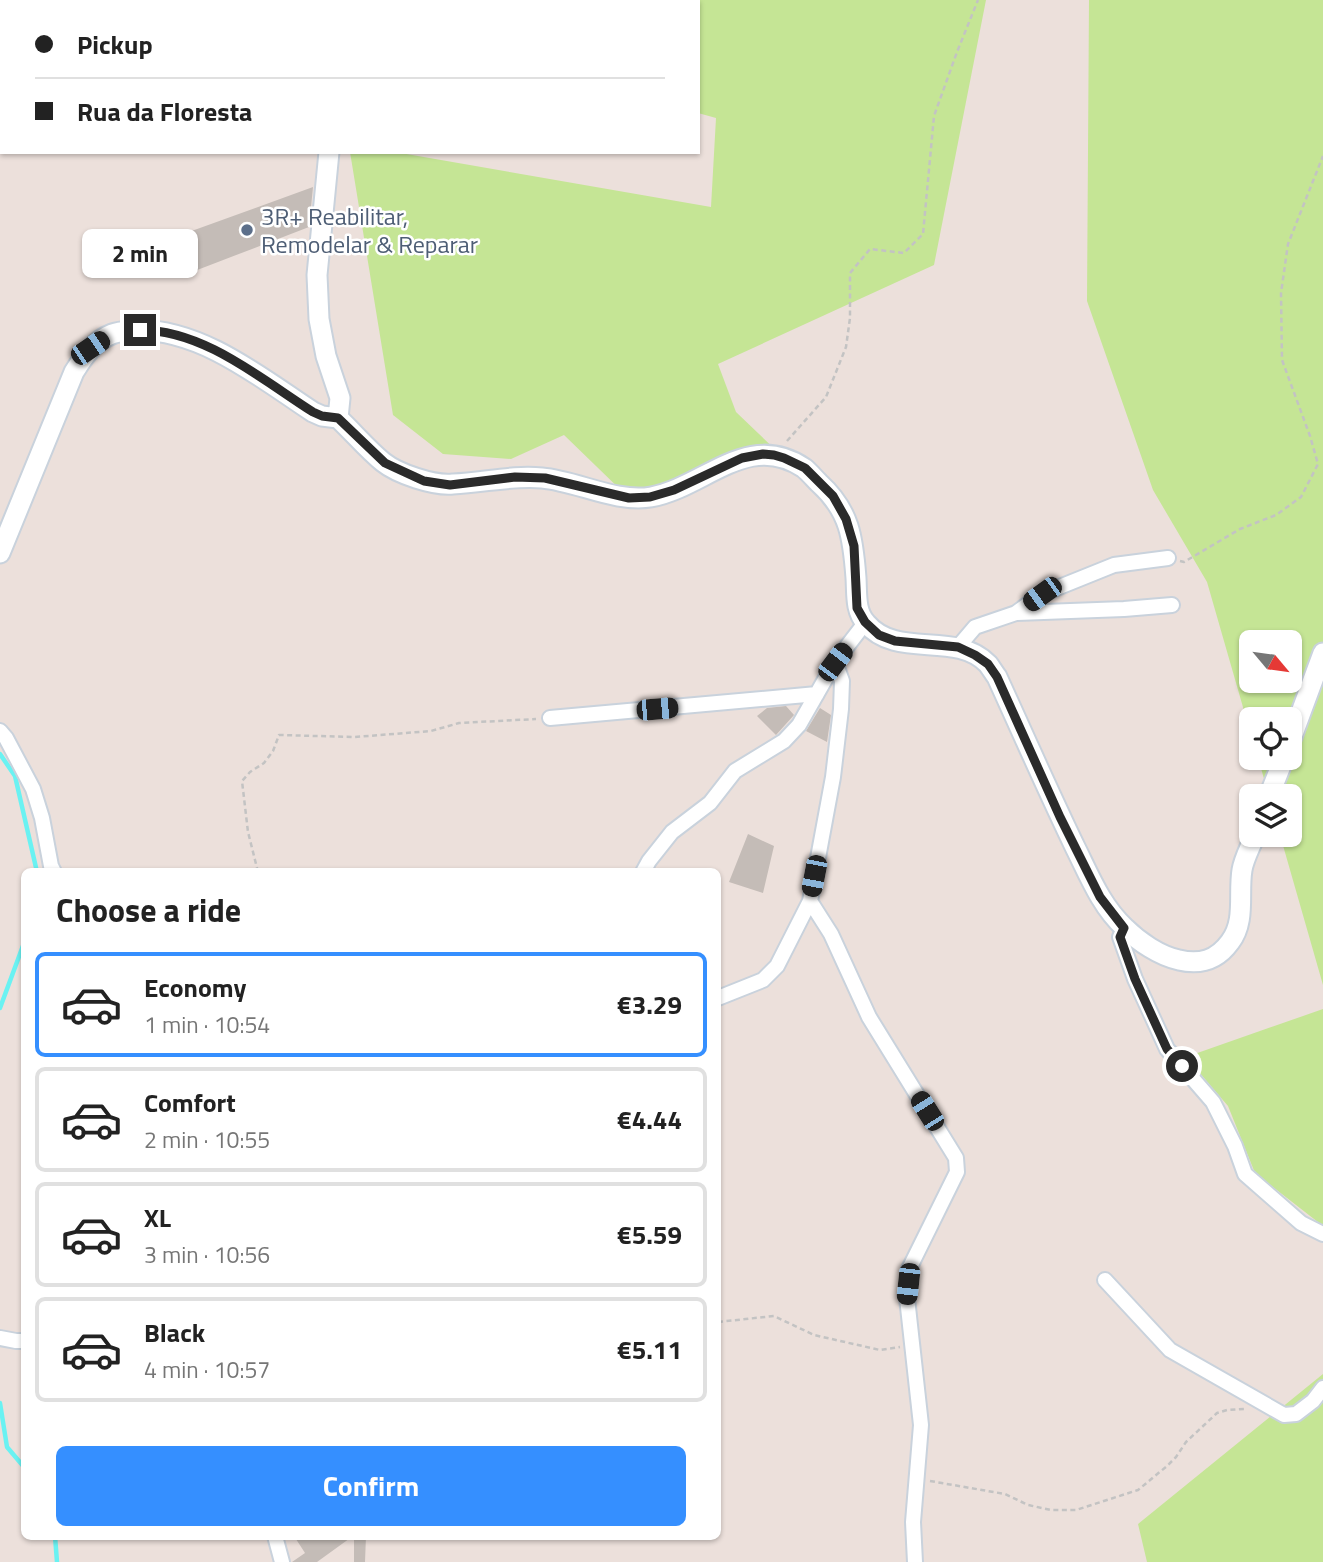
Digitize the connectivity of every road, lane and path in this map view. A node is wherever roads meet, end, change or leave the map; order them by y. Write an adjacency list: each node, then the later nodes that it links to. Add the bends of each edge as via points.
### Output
1 (978, 0): 5 (path, via 934,116 923,234 904,253 870,249 850,273 846,347 826,397)
2 (329, 154): 4 (street, via 317,275 319,319 340,398)
3 (1323, 156): 7 (path, via 1288,244 1281,293 1282,360 1318,464 1301,497 1276,514 1184,562)
4 (338, 418): 5 (street, via 385,463 424,481 450,485 545,478 629,498 650,497 742,458); 6 (street, via 313,412 219,351 155,330 110,334 90,348 74,372)
5 (774, 455): 10 (street, via 805,468 833,496 846,519 854,546 857,608)
6 (0, 553)
7 (1168, 558): 9 (street, via 1114,565 1042,594)
8 (1172, 604): 9 (street)
9 (1016, 613): 11 (street, via 975,627)
10 (865, 622): 11 (street, via 895,641); 13 (street)
11 (958, 647): 23 (street, via 988,664 997,677 1100,897)
12 (1323, 653): 15 (street)
13 (835, 662): 14 (street); 22 (street, via 842,681 841,709)
14 (817, 694): 16 (street); 21 (street, via 799,725 736,771 710,803 672,832)
15 (1302, 710)
16 (550, 718): 20 (path, via 459,723 431,731 355,737 279,735 264,763 242,781)
17 (0, 731): 19 (street, via 33,789)
18 (1250, 847): 23 (street, via 1242,868 1240,920 1233,940 1221,953 1207,961 1172,959)
19 (52, 868)
20 (257, 868)
21 (645, 868)
22 (810, 901): 24 (street, via 777,966 763,980); 30 (street, via 831,934 869,1017 956,1158 957,1172 909,1269)
23 (1124, 928): 25 (street, via 1120,937 1167,1049 1213,1102 1245,1174 1301,1223)
24 (721, 997)
25 (1323, 1234)
26 (1105, 1280): 31 (street, via 1170,1350 1284,1415 1296,1414)
27 (721, 1322): 30 (path, via 774,1317 814,1335 880,1350)
28 (1, 1338): 29 (street)
29 (21, 1340)
30 (912, 1345): 33 (street, via 921,1425)
31 (1323, 1388)
32 (1250, 1409): 33 (path, via 1217,1413 1138,1490 1076,1510 1051,1510 1005,1494)
33 (916, 1478): 36 (street)
34 (276, 1540): 35 (street)
35 (282, 1562)
36 (915, 1562)

